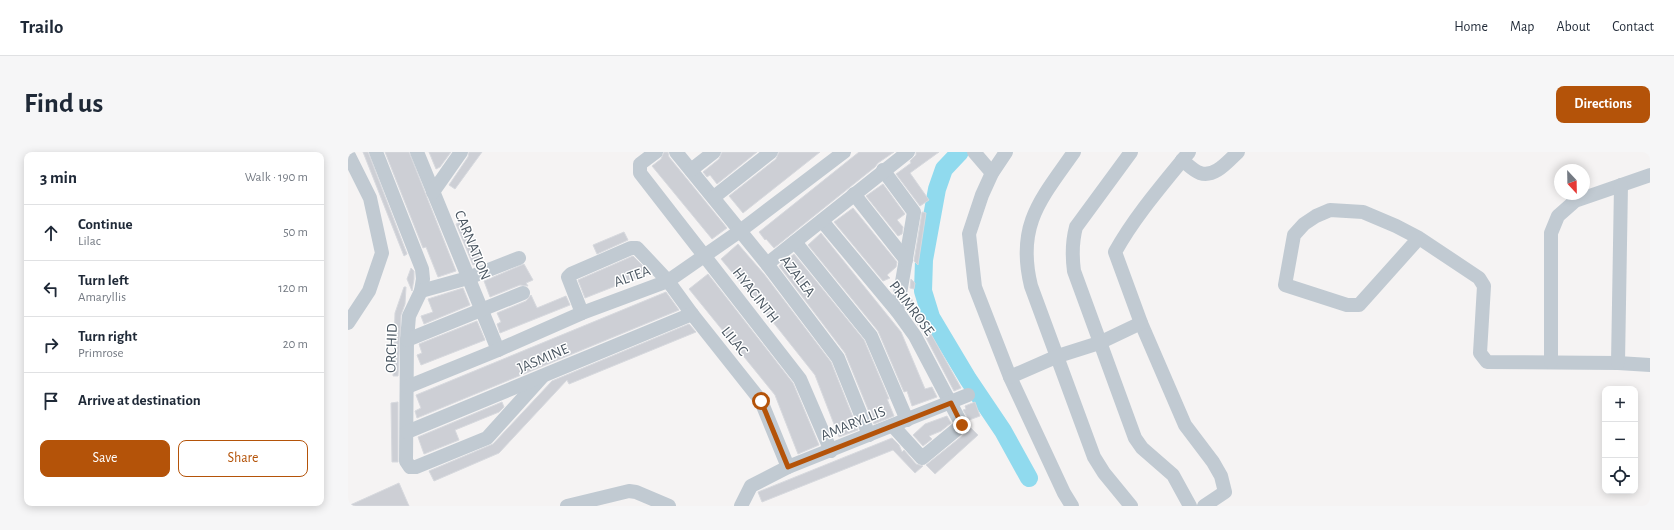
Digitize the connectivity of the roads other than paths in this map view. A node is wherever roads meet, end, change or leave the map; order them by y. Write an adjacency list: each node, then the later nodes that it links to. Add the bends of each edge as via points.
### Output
1 (376, 152): 35 (street, ORCHID, via 422,269)
2 (418, 152): 22 (street, CARNATION)
3 (461, 152): 22 (street)
4 (656, 152): 29 (street, HYACINTH, via 640,164 640,173)
5 (676, 152): 17 (street, AZALEA)
6 (714, 152): 17 (street)
7 (771, 152): 24 (street)
8 (844, 152): 26 (street, ALTEA)
9 (908, 152): 18 (street)
10 (974, 152): 19 (street)
11 (1006, 152): 19 (street)
12 (1074, 152): 46 (street, via 1042,198 1030,225 1026,246 1026,266 1031,286)
13 (1131, 152): 44 (street, via 1076,227 1073,238 1074,271)
14 (1238, 152): 16 (street, via 1219,169 1209,173 1200,173)
15 (348, 154): 41 (street, via 370,198 382,253 369,291)
16 (1185, 156): 42 (street, via 1120,241 1115,252)
17 (691, 170): 24 (street, AZALEA)
18 (884, 170): 23 (street); 31 (street, via 914,212)
19 (992, 173): 51 (street, via 969,234 975,287)
20 (1650, 175): 21 (street)
21 (1621, 185): 47 (street, via 1575,201 1558,216 1551,233); 48 (street)
22 (433, 192): 33 (street, CARNATION)
23 (854, 194): 25 (street); 31 (street)
24 (714, 197): 26 (street, AZALEA)
25 (822, 220): 28 (street); 38 (street, PRIMROSE)
26 (740, 231): 29 (street, ALTEA); 32 (street, AZALEA)
27 (1419, 238): 27 (street, via 1363,212 1330,210 1304,224 1294,235 1285,285 1347,305 1359,305); 47 (street, via 1482,282 1484,286 1480,353 1483,358 1488,362)
28 (795, 242): 32 (street); 55 (street, via 871,336)
29 (704, 256): 34 (street, ALTEA); 59 (street, HYACINTH, via 800,379)
30 (519, 258): 33 (street)
31 (906, 260): 38 (street)
32 (767, 264): 58 (street, AZALEA, via 838,358)
33 (468, 278): 35 (street); 37 (street, CARNATION)
34 (668, 281): 39 (street, ALTEA); 39 (street, LILAC, via 637,248 631,248 570,274 568,277); 40 (street, LILAC)
35 (421, 291): 43 (street, ORCHID, via 410,316)
36 (523, 293): 37 (street)
37 (482, 311): 43 (street); 45 (street, CARNATION)
38 (897, 311): 54 (street, PRIMROSE, via 915,336)
39 (582, 313): 45 (street, ALTEA)
40 (692, 314): 50 (street, JASMINE); 60 (street, LILAC, via 761,401)
41 (348, 323)
42 (1141, 323): 44 (street); 67 (street, via 1185,425 1214,462 1221,476 1225,492)
43 (408, 340): 52 (street, ORCHID)
44 (1099, 343): 46 (street); 66 (street, via 1135,438 1142,448 1173,475)
45 (498, 350): 52 (street, ALTEA)
46 (1058, 356): 51 (street); 65 (street, via 1094,457)
47 (1550, 362): 48 (street)
48 (1618, 363): 49 (street)
49 (1650, 365)
50 (542, 377): 57 (street, JASMINE); 57 (street, ORCHID, via 487,438 416,467 410,467 406,462)
51 (1010, 377): 64 (street)
52 (406, 387): 57 (street, ORCHID)
53 (968, 395): 54 (street, AMARYLLIS)
54 (951, 403): 55 (street, AMARYLLIS); 56 (street, PRIMROSE, via 962,425 922,458)
55 (906, 420): 56 (street, AMARYLLIS)
56 (893, 426): 58 (street, AMARYLLIS)
57 (407, 432)
58 (869, 435): 59 (street, AMARYLLIS)
59 (831, 451): 60 (street, AMARYLLIS)
60 (788, 467): 63 (street, AMARYLLIS, via 751,486)
61 (568, 506): 62 (street, via 629,491)
62 (669, 506)
63 (741, 506)
64 (1072, 506)
65 (1131, 506)
66 (1190, 506)
67 (1204, 506)

